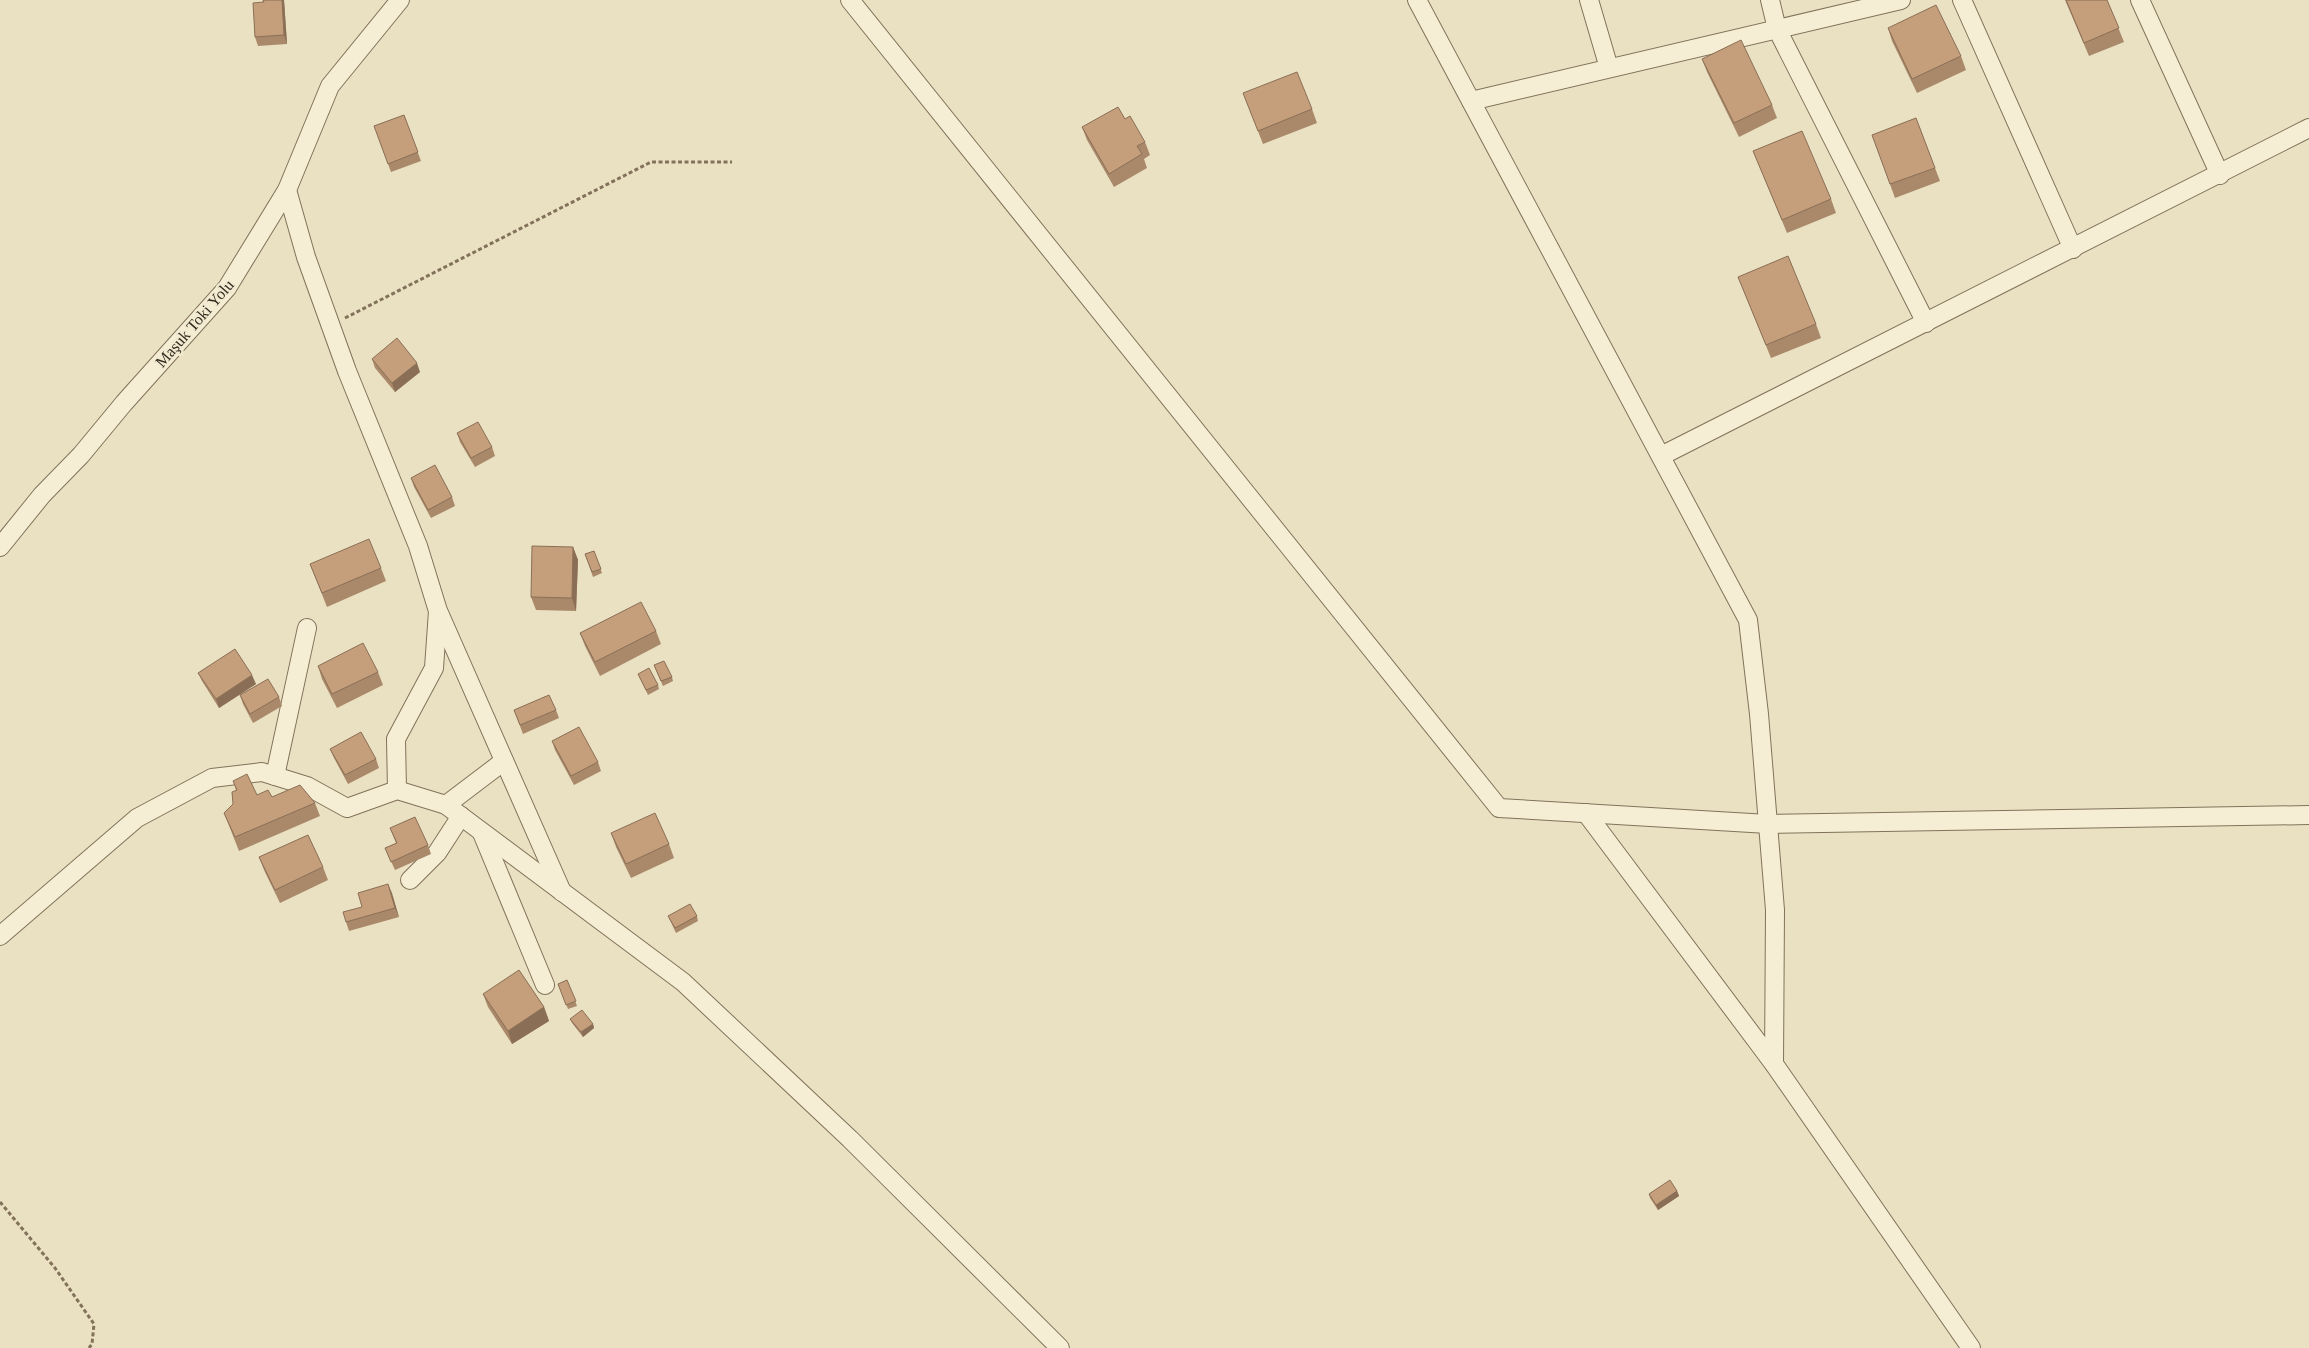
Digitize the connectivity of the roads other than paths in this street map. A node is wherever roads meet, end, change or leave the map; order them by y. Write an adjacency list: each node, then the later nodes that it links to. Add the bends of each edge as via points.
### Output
1 (400, 0): 14 (street, Maşuk Toki Yolu, via 330,86)
2 (850, 0): 25 (street, via 1498,808)
3 (1417, 0): 11 (street)
4 (1589, 0): 10 (street)
5 (1770, 0): 9 (street)
6 (1901, 0): 9 (street)
7 (1962, 0): 15 (street)
8 (2140, 0): 13 (street)
9 (1777, 29): 10 (street); 16 (street)
10 (1609, 68): 11 (street)
11 (1471, 101): 17 (street)
12 (2309, 128): 13 (street)
13 (2220, 175): 15 (street)
14 (287, 190): 18 (street, Maşuk Toki Yolu, via 227,288 82,454 42,495); 19 (street, via 306,257 418,546)
15 (2073, 249): 16 (street)
16 (1926, 323): 17 (street)
17 (1661, 456): 28 (street, via 1748,620)
18 (0, 547)
19 (438, 611): 21 (street); 23 (street, via 434,668 396,740)
20 (307, 628): 22 (street)
21 (504, 761): 24 (street); 31 (street)
22 (275, 776): 23 (street, via 307,786 347,808); 32 (street, via 262,772 212,778 137,818)
23 (397, 790): 24 (street)
24 (446, 805): 27 (street)
25 (1586, 814): 28 (street); 34 (street)
26 (2309, 815): 28 (street)
27 (460, 816): 29 (street); 30 (street, via 437,853)
28 (1768, 824): 34 (street, via 1775,910)
29 (481, 831): 31 (street); 33 (street)
30 (410, 880)
31 (562, 893): 35 (street, via 684,982 850,1139)
32 (0, 936)
33 (545, 985)
34 (1774, 1064): 36 (street)
35 (1060, 1348)
36 (1971, 1348)

